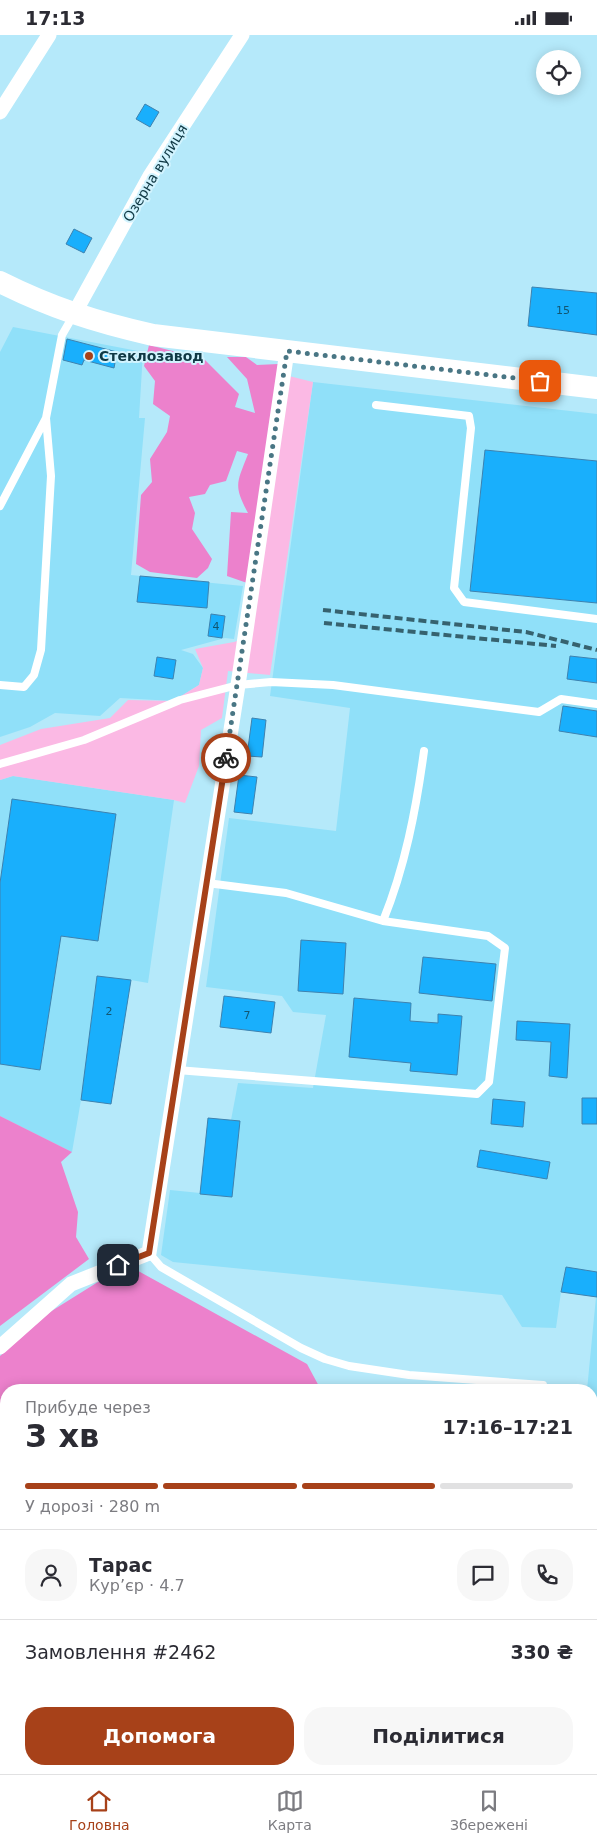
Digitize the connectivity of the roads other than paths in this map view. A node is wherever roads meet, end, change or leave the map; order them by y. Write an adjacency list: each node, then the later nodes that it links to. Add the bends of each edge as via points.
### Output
1 (49, 35): 3 (street)
2 (242, 35): 5 (street, Озерна вулиця, via 150,176)
3 (0, 112)
4 (0, 282): 5 (main road)
5 (74, 314): 6 (main road, via 94,322 153,335); 9 (lane, via 62,335)
6 (287, 351): 7 (main road); 13 (street)
7 (597, 388)
8 (376, 405): 11 (lane, via 469,416 471,428 454,588 464,602)
9 (46, 418): 10 (lane); 12 (lane, via 51,476 41,650 34,675 24,687)
10 (0, 506)
11 (597, 619)
12 (0, 685)
13 (238, 685): 14 (lane, via 271,682 333,685 539,713 561,699); 16 (lane, via 180,700 84,740); 17 (street)
14 (597, 704)
15 (424, 751): 18 (lane, via 416,811 395,891)
16 (0, 764)
17 (207, 883): 18 (lane, via 286,893); 19 (street)
18 (382, 921): 19 (lane, via 488,936 505,948 489,1082 477,1094)
19 (177, 1070): 20 (street)
20 (149, 1253): 21 (street, via 71,1284); 22 (lane, via 161,1267 325,1359 409,1375)
21 (0, 1347)
22 (530, 1384)

